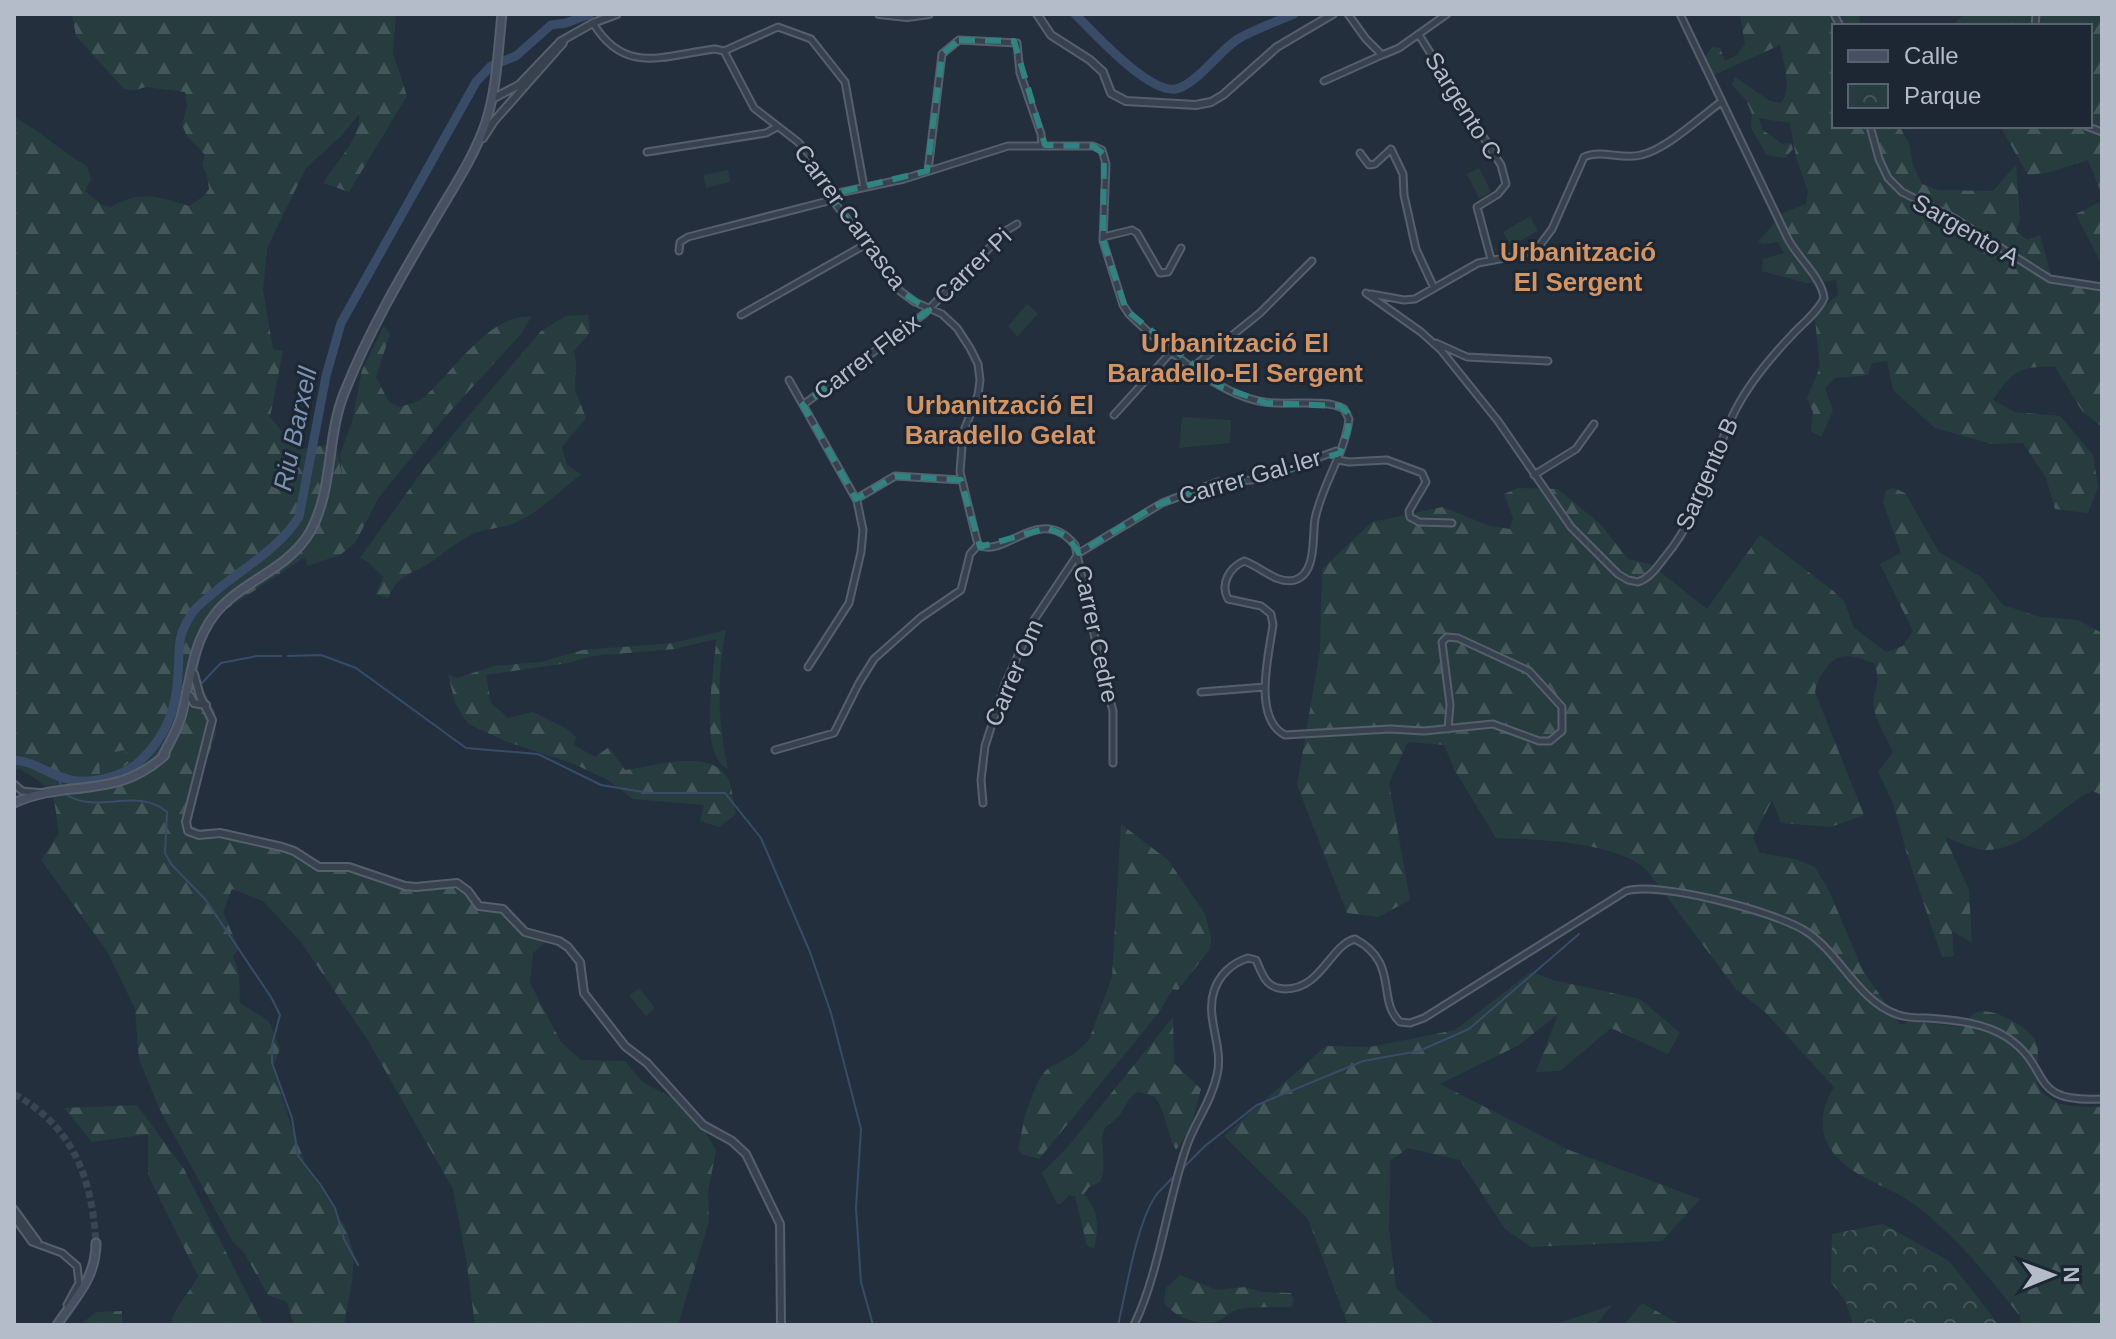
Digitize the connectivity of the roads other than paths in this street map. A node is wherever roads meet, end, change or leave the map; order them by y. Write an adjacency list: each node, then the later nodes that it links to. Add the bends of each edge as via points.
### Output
1 (502, 14): 15 (main road)
2 (617, 14): 10 (street)
3 (879, 14): 4 (street)
4 (929, 14)
5 (1037, 14): 6 (street, via 1051,35 1103,72 1116,97 1196,105 1223,95 1277,47)
6 (1333, 14)
7 (1349, 14): 14 (street)
8 (1447, 14): 11 (street)
9 (1680, 14): 20 (street, Sargento B)
10 (593, 23): 12 (street); 13 (street, via 613,49 630,58)
11 (1419, 35): 14 (street); 35 (street, Sargento C, via 1501,165 1506,184 1477,207)
12 (568, 37): 17 (street); 19 (street)
13 (724, 51): 21 (street, Carrer Carrasca, via 754,108); 28 (street, via 778,27 815,43 845,82)
14 (1382, 55): 16 (street)
15 (495, 75): 17 (street, via 504,87); 18 (main road)
16 (1324, 81)
17 (515, 87): 18 (street)
18 (492, 99): 19 (street, via 502,105); 26 (main road)
19 (516, 99): 26 (street)
20 (1721, 102): 35 (street, via 1645,154 1584,157 1544,241 1526,253); 51 (street, Sargento B, via 1795,253 1821,284 1822,303 1744,396 1692,519 1645,580 1628,580 1611,568 1567,522)
21 (778, 127): 24 (street); 29 (street, Carrer Carrasca, via 809,154)
22 (1870, 128): 37 (street, Sargento A, via 1888,178 1902,192 2050,279)
23 (1042, 145): 27 (street, via 1000,148); 27 (street, via 1020,73 1017,43 959,40 942,54); 31 (street, via 1102,150)
24 (647, 152)
25 (1360, 153): 38 (street, via 1369,165 1391,149 1403,174 1416,249)
26 (471, 157): 58 (main road, via 387,302 348,384 312,528 290,556 220,608 203,633)
27 (928, 171): 28 (street)
28 (864, 187): 29 (street)
29 (831, 198): 32 (street, Carrer Carrasca); 34 (street, via 688,237 680,242)
30 (1017, 224): 39 (street, Carrer Pi)
31 (1103, 237): 33 (street, via 1137,233 1160,273 1168,272); 42 (street, via 1126,310)
32 (868, 243): 39 (street, Carrer Carrasca, via 900,291); 40 (street)
33 (1181, 248)
34 (679, 251)
35 (1491, 259): 38 (street)
36 (1312, 261): 44 (street, via 1260,313)
37 (2102, 287)
38 (1434, 288): 41 (street, Sargento B, via 1409,301 1366,293)
39 (930, 308): 46 (street, Carrer Fleix); 52 (street, Carrer Carrasca, via 964,338 979,372 978,395 961,443)
40 (741, 315)
41 (1431, 341): 43 (street, via 1467,357); 51 (street, Sargento B, via 1498,421)
42 (1173, 350): 44 (street); 47 (street)
43 (1548, 361)
44 (1193, 367): 49 (street, via 1219,386 1253,400 1340,406 1349,419)
45 (789, 380): 46 (street)
46 (803, 405): 53 (street)
47 (1114, 415)
48 (1594, 424): 51 (street, via 1576,449)
49 (1340, 450): 50 (street); 56 (street, Carrer Gal·ler, via 1260,479 1210,484 1155,506)
50 (1338, 460): 54 (street, via 1387,460 1422,473 1426,482 1410,517); 59 (street, via 1317,510 1309,566 1302,577 1284,581 1244,561 1226,580 1228,599 1261,606 1271,614)
51 (1534, 475)
52 (961, 480): 53 (street, via 895,476); 55 (street, Carrer Carrasca)
53 (856, 499): 57 (street, via 863,537 852,595)
54 (1452, 523)
55 (978, 545): 56 (street, via 988,547 1047,528 1061,531); 66 (street, via 970,554 961,590 874,659 834,733)
56 (1079, 553): 68 (street, Carrer Cedre, via 1113,711); 72 (street, Carrer Om, via 1034,620 1005,684 985,746)
57 (808, 667)
58 (192, 674): 61 (street); 62 (main road); 64 (main road)
59 (1265, 687): 60 (street); 65 (street, via 1270,718 1285,735)
60 (1201, 692)
61 (200, 696): 62 (street); 63 (street)
62 (191, 703): 63 (street); 64 (street); 67 (main road, via 181,731)
63 (206, 705): 79 (street, via 211,729 188,831 282,847 319,867 349,867 405,886 457,883 479,906 503,909 525,932 559,941 577,956 584,993 625,1046 703,1125 746,1154 780,1224)
64 (181, 716): 67 (main road)
65 (1448, 729): 65 (street, via 1442,642 1447,637 1529,671 1562,707 1562,731 1550,741 1493,724)
66 (775, 750)
67 (163, 756): 70 (main road, via 126,781)
68 (1113, 763)
69 (14, 784): 70 (street, via 22,791)
70 (45, 793): 71 (main road)
71 (14, 803)
72 (983, 803)
73 (2102, 1099): 80 (street, via 2055,1094 2017,1046 1984,1027 1895,1014 1876,1002 1808,932 1696,894 1626,891 1410,1023 1393,1015 1382,965 1355,939 1313,978 1288,989 1268,983 1256,960 1248,958 1224,973 1212,994 1218,1074 1187,1144)
74 (14, 1209): 76 (street)
75 (14, 1217): 76 (street, via 30,1240)
76 (39, 1243): 78 (street, via 68,1257 78,1270 77,1288)
77 (96, 1243): 78 (main road, via 92,1271)
78 (59, 1321)
79 (781, 1325)
80 (1134, 1325)

